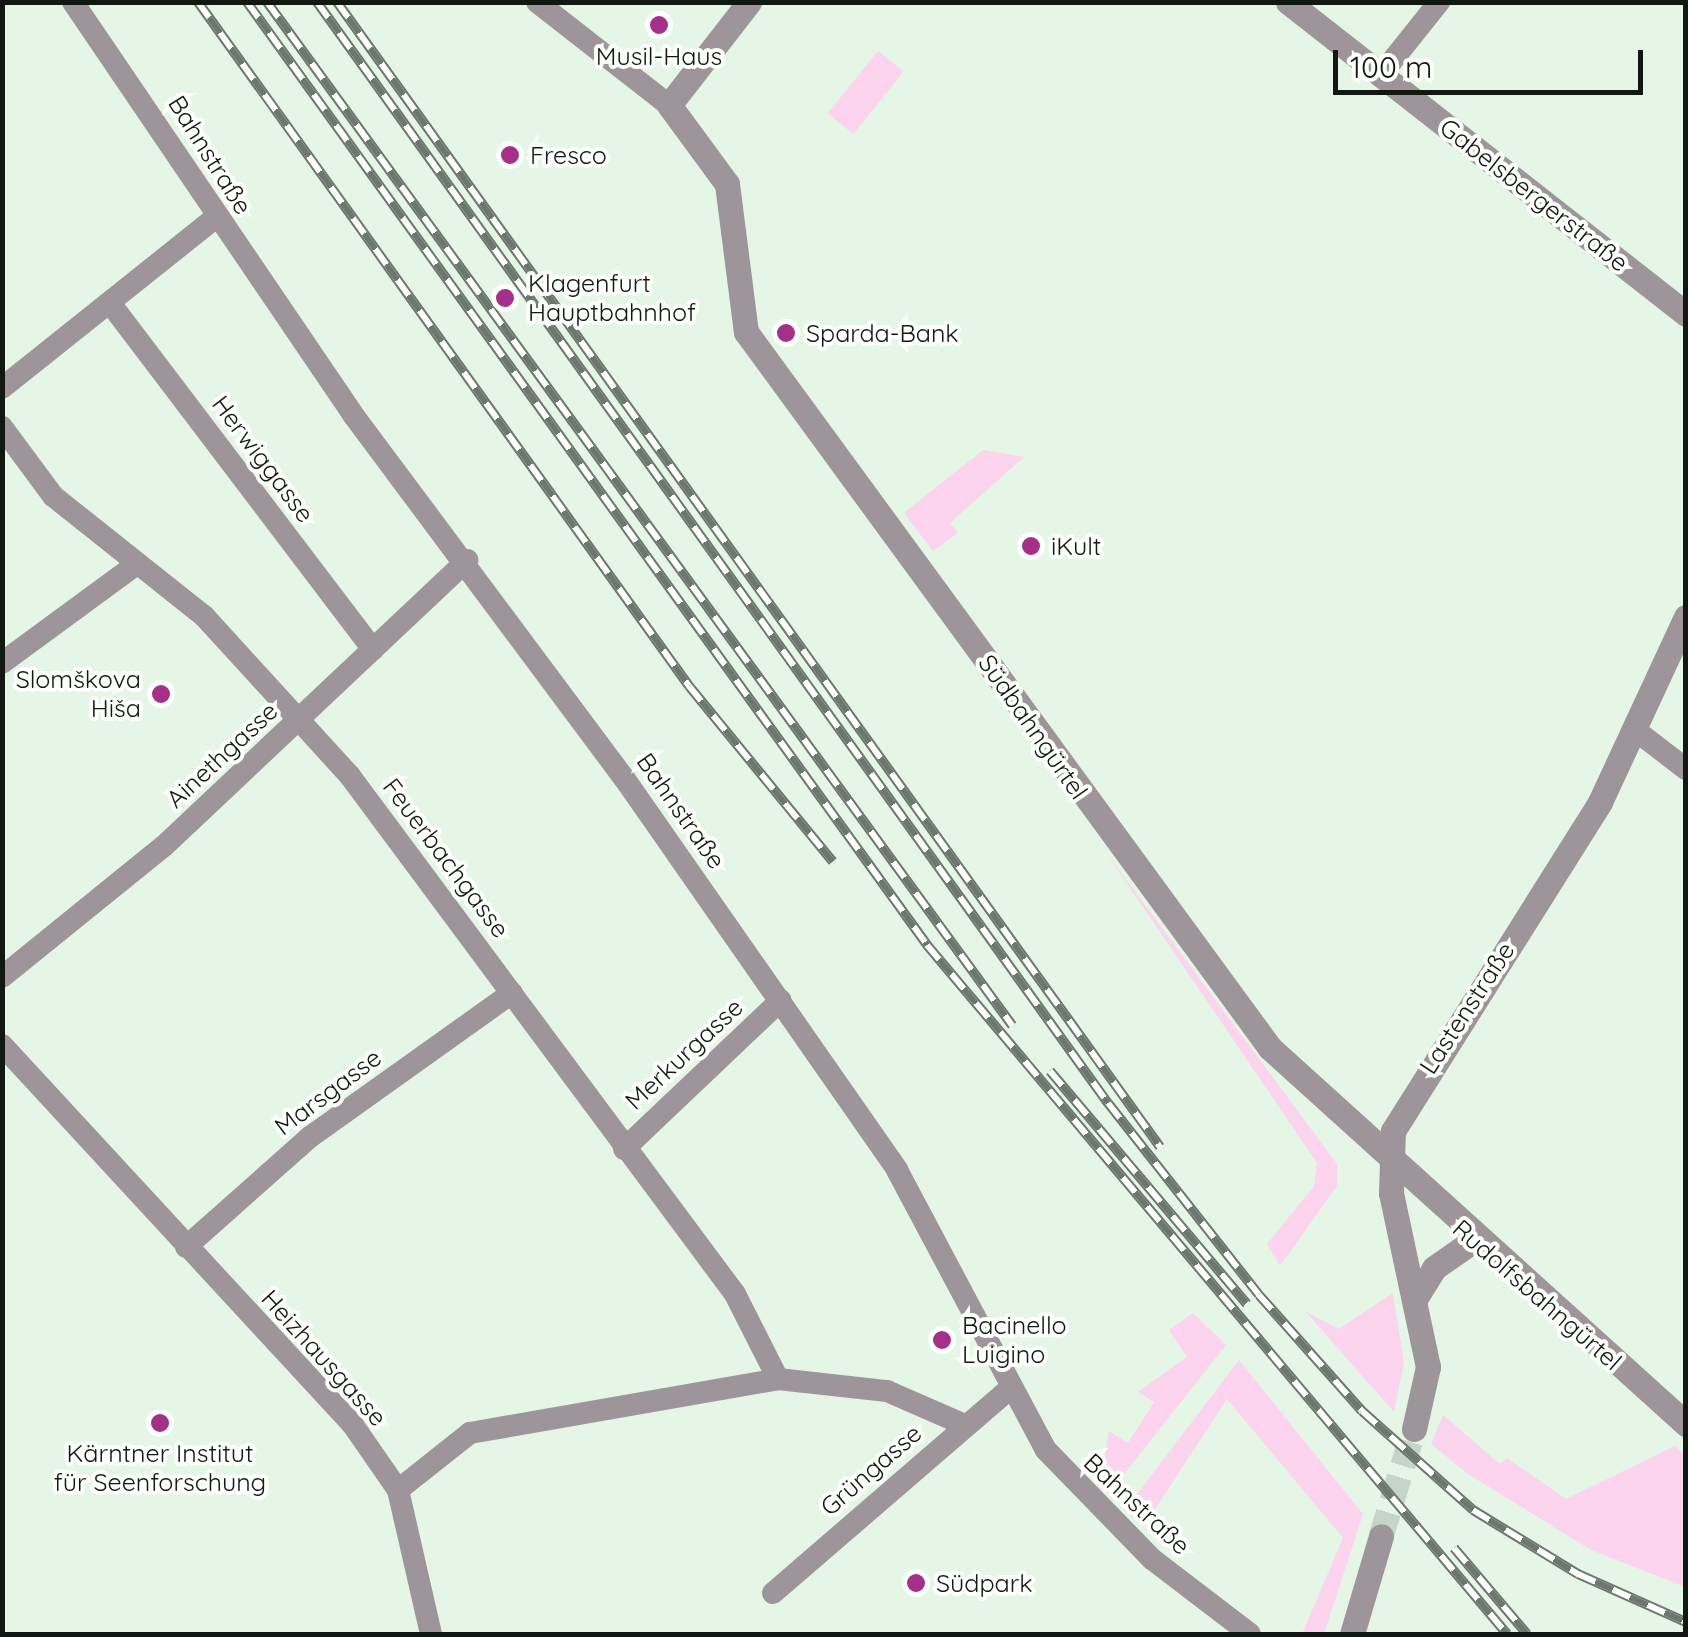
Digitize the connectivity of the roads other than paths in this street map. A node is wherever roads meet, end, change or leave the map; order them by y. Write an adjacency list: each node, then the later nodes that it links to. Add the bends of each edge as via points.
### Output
1 (73, 2): 8 (street, Bahnstraße)
2 (537, 2): 7 (street)
3 (749, 2): 7 (street)
4 (1288, 2): 6 (street, Gabelsbergerstraße)
5 (1439, 2): 6 (street)
6 (1380, 76): 10 (street, Gabelsbergerstraße)
7 (668, 104): 26 (street, Südbahngürtel, via 727,184 746,332 774,374 1240,1012)
8 (214, 218): 9 (street); 13 (street, Bahnstraße)
9 (110, 303): 11 (street); 16 (street, Herwiggasse)
10 (1686, 314)
11 (2, 388)
12 (2, 427): 14 (street, Feuerbachgasse, via 53,496)
13 (467, 560): 16 (street, Ainethgasse); 23 (street, Bahnstraße)
14 (136, 564): 17 (street); 18 (street, Feuerbachgasse, via 204,616)
15 (1686, 617): 19 (street, Lastenstraße)
16 (373, 649): 18 (street, Ainethgasse)
17 (2, 664)
18 (299, 722): 21 (street, Ainethgasse); 22 (street, Feuerbachgasse, via 350,776)
19 (1639, 732): 20 (street); 26 (street, Lastenstraße, via 1408,1100)
20 (1686, 769)
21 (2, 978)
22 (512, 993): 25 (street, Feuerbachgasse); 28 (street, Marsgasse, via 310,1138)
23 (781, 1000): 25 (street, Merkurgasse); 31 (street, Bahnstraße, via 930,1227)
24 (2, 1045): 28 (street, Heizhausgasse)
25 (624, 1148): 30 (street, Feuerbachgasse, via 734,1294)
26 (1390, 1163): 27 (street, Rudolfsbahngürtel); 29 (street, Lastenstraße)
27 (1474, 1240): 29 (street, via 1434,1268); 32 (street, Rudolfsbahngürtel)
28 (186, 1247): 35 (street, Heizhausgasse, via 353,1425)
29 (1414, 1299): 34 (street, Lastenstraße, via 1428,1367)
30 (778, 1378): 33 (street, via 886,1391); 35 (street, via 470,1433)
31 (1007, 1391): 33 (street, Grüngasse); 39 (street, Bahnstraße, via 1072,1486)
32 (1686, 1424)
33 (964, 1425): 37 (street, Grüngasse)
34 (1414, 1429)
35 (398, 1490): 38 (street)
36 (1381, 1536): 40 (street)
37 (774, 1593)
38 (431, 1634)
39 (1250, 1634)
40 (1352, 1634)

